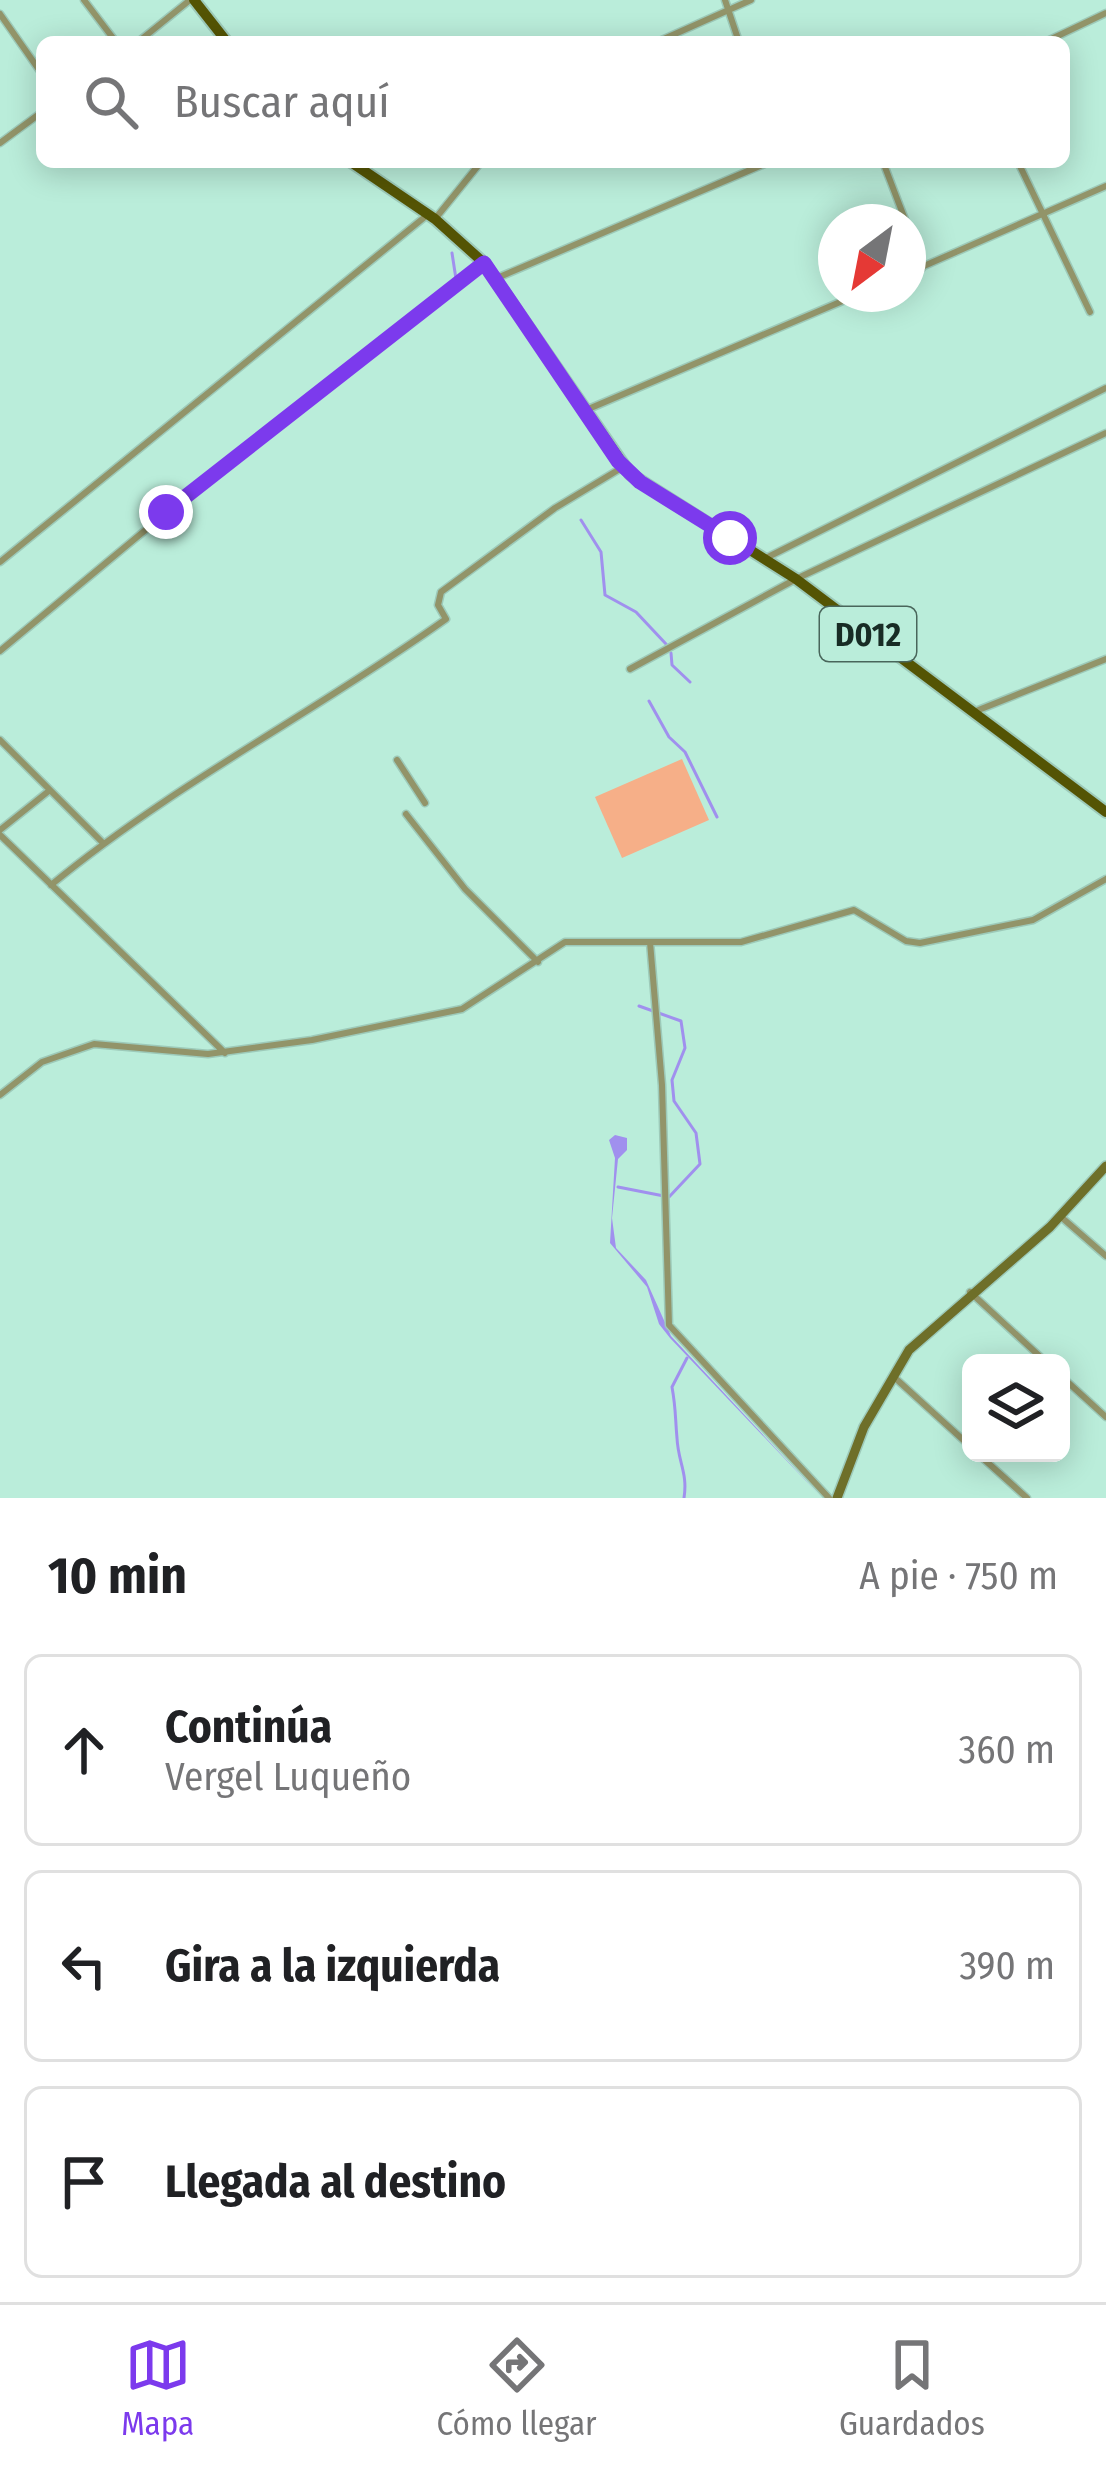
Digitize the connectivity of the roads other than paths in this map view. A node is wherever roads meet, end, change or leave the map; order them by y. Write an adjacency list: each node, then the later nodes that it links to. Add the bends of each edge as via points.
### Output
1 (84, 0): 8 (street)
2 (725, 0): 5 (street)
3 (751, 0): 5 (street)
4 (189, 2): 9 (street); 10 (main road)
5 (728, 10): 11 (street); 12 (street)
6 (1106, 13): 13 (street)
7 (0, 14): 14 (street)
8 (111, 36)
9 (146, 36)
10 (221, 36)
11 (670, 36)
12 (738, 36)
13 (1058, 36)
14 (36, 65)
15 (36, 116): 16 (street)
16 (0, 143)
17 (360, 168): 25 (main road, D012)
18 (476, 168): 25 (street)
19 (755, 168): 28 (street)
20 (885, 168): 23 (street)
21 (1021, 168): 24 (street)
22 (1106, 186): 24 (street)
23 (899, 204)
24 (1043, 214): 27 (street); 30 (street)
25 (432, 217): 26 (main road, D012); 36 (street)
26 (484, 263): 28 (main road, D012); 38 (street)
27 (926, 266)
28 (496, 278): 32 (main road, D012)
29 (818, 311): 32 (street)
30 (1090, 312)
31 (1106, 388): 35 (street)
32 (584, 411): 34 (main road, D012)
33 (1106, 433): 37 (street)
34 (623, 467): 35 (main road, D012); 49 (street, via 441,592 446,619)
35 (763, 560): 37 (main road, D012)
36 (0, 562)
37 (796, 579): 40 (street); 41 (main road, D012)
38 (0, 651)
39 (1106, 659): 41 (street)
40 (630, 669)
41 (971, 713): 46 (main road, D012)
42 (0, 740): 44 (street)
43 (397, 760): 45 (street)
44 (50, 790): 48 (street); 49 (street)
45 (425, 803)
46 (1106, 812)
47 (406, 814): 53 (street)
48 (0, 833): 51 (street)
49 (103, 843): 51 (street)
50 (1106, 879): 52 (street, via 1044,916 920,943 854,910 741,942)
51 (51, 885): 54 (street)
52 (650, 942): 53 (street, via 587,938); 66 (street, via 669,1325)
53 (538, 962): 54 (street, via 462,1010)
54 (225, 1053): 55 (street, via 94,1044 41,1061)
55 (0, 1095)
56 (1106, 1166): 57 (street)
57 (1060, 1216): 58 (street); 59 (street)
58 (1106, 1256)
59 (970, 1292): 60 (street); 61 (street)
60 (1037, 1354)
61 (891, 1375): 64 (street); 66 (street)
62 (1070, 1384): 63 (street)
63 (1106, 1417)
64 (962, 1439)
65 (987, 1462): 67 (street)
66 (833, 1498)
67 (1027, 1498)

